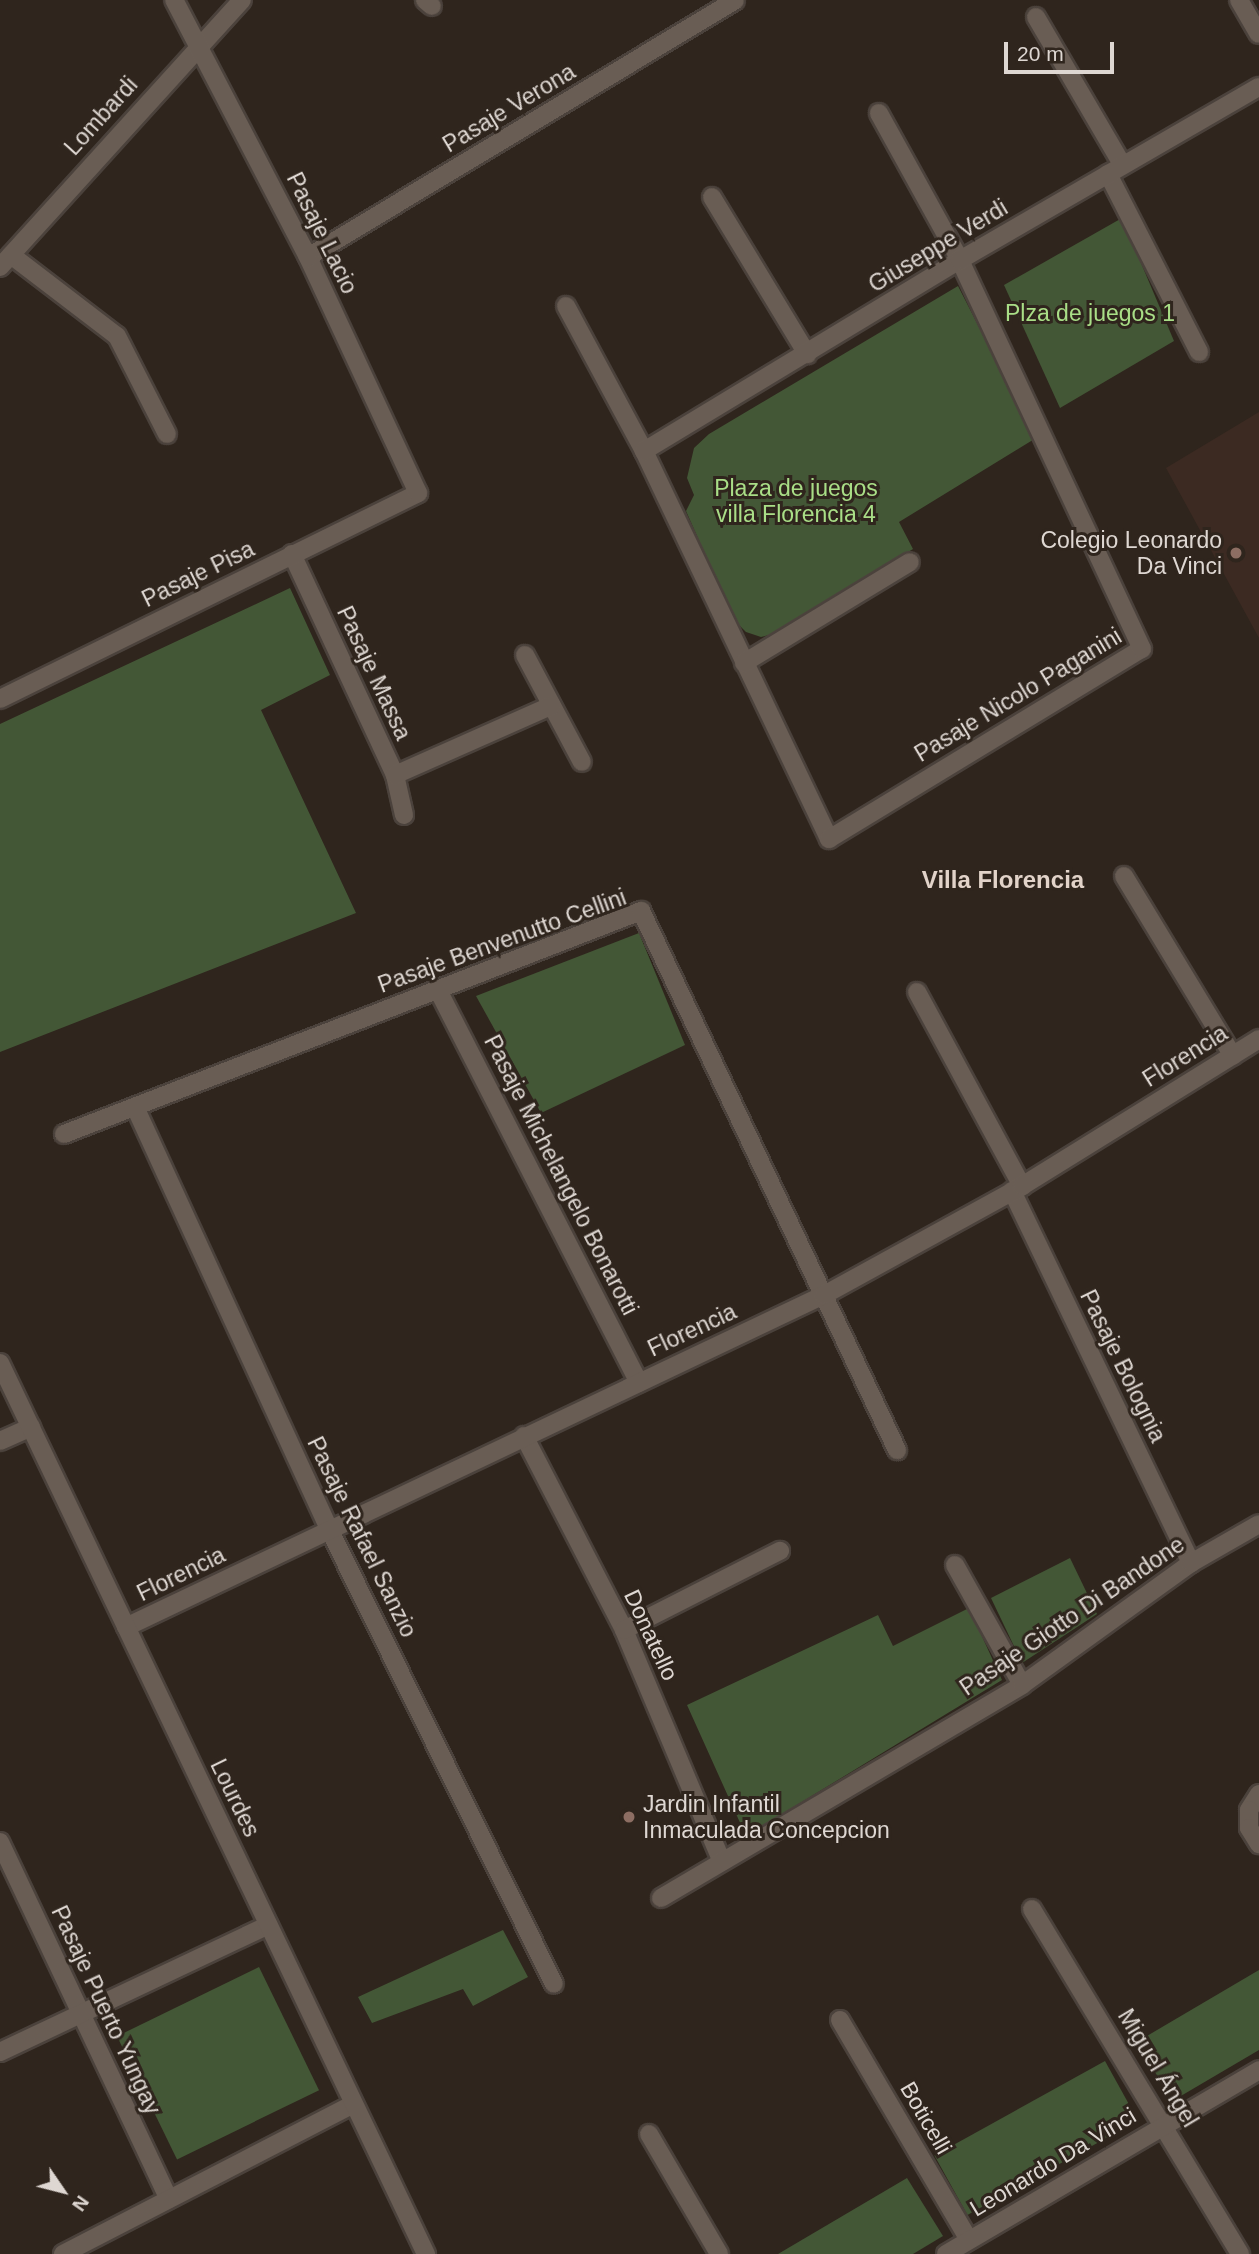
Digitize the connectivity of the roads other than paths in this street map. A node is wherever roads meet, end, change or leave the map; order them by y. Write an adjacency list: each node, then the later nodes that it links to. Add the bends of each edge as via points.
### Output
1 (174, 0): 7 (street, Pasaje Lacio)
2 (243, 0): 7 (street, Lombardi)
3 (735, 0): 12 (street, Pasaje Verona)
4 (1239, 0): 6 (street)
5 (1036, 17): 10 (street)
6 (1259, 34)
7 (199, 44): 12 (street, Pasaje Lacio); 14 (street, Lombardi)
8 (1259, 87): 10 (street, Giuseppe Verdi)
9 (879, 113): 13 (street, Pasaje Nicolo Paganini)
10 (1115, 169): 13 (street, Giuseppe Verdi); 16 (street)
11 (712, 197): 17 (street)
12 (308, 257): 20 (street, Pasaje Lacio)
13 (960, 260): 17 (street, Giuseppe Verdi); 24 (street, Pasaje Nicolo Paganini, via 1142,649 829,839)
14 (5, 261): 18 (street, via 117,336)
15 (566, 306): 19 (street, Pasaje Nicolo Paganini)
16 (1199, 352)
17 (807, 354): 19 (street, Giuseppe Verdi)
18 (167, 434)
19 (644, 451): 24 (street, Pasaje Nicolo Paganini)
20 (418, 493): 21 (street, Pasaje Pisa)
21 (292, 554): 25 (street, Pasaje Pisa); 28 (street, Pasaje Massa)
22 (910, 562): 24 (street)
23 (525, 655): 26 (street)
24 (744, 663)
25 (0, 699)
26 (551, 705): 27 (street); 28 (street)
27 (582, 762)
28 (395, 775): 29 (street, Pasaje Massa)
29 (404, 815)
30 (1124, 876): 34 (street)
31 (438, 990): 35 (street, Pasaje Benvenutto Cellini); 38 (street, Pasaje Benvenutto Cellini, via 641,911); 40 (street, Pasaje Michelangelo Bonarotti)
32 (917, 992): 37 (street, Pasaje Bolognia)
33 (1259, 1040): 34 (street, Florencia)
34 (1233, 1056): 37 (street, Florencia)
35 (135, 1107): 36 (street, Pasaje Benvenutto Cellini); 46 (street, Pasaje Rafael Sanzio)
36 (64, 1134)
37 (1017, 1188): 38 (street, Florencia); 48 (street, Pasaje Bolognia)
38 (824, 1295): 40 (street, Florencia); 44 (street)
39 (0, 1363): 41 (street, Lourdes)
40 (639, 1382): 42 (street, Florencia)
41 (31, 1427): 43 (street); 50 (street, Lourdes)
42 (524, 1436): 46 (street, Florencia); 51 (street, Donatello)
43 (0, 1441)
44 (897, 1450)
45 (1259, 1524): 48 (street, Pasaje Giotto Di Bandone)
46 (330, 1531): 50 (street, Florencia); 61 (street, Pasaje Rafael Sanzio)
47 (780, 1551): 51 (street)
48 (1191, 1563): 52 (street, Pasaje Giotto Di Bandone)
49 (955, 1565): 52 (street)
50 (126, 1628): 60 (street, Lourdes)
51 (624, 1630): 56 (street, Donatello)
52 (1022, 1685): 56 (street, Pasaje Giotto Di Bandone)
53 (1259, 1794): 55 (street, via 1249,1811 1249,1828)
54 (0, 1842): 57 (street, Pasaje Puerto Yungay)
55 (1259, 1844)
56 (721, 1860): 58 (street, Pasaje Giotto Di Bandone)
57 (6, 1870): 62 (street, Pasaje Puerto Yungay)
58 (661, 1898)
59 (1032, 1909): 67 (street, Miguel Ángel)
60 (269, 1925): 62 (street); 66 (street, Lourdes)
61 (554, 1984)
62 (81, 2014): 64 (street); 69 (street, Pasaje Puerto Yungay)
63 (840, 2020): 70 (street, Boticelli)
64 (0, 2052)
65 (1259, 2070): 67 (street, Leonardo Da Vinci)
66 (354, 2104): 69 (street); 72 (street, Lourdes)
67 (1164, 2125): 70 (street, Leonardo Da Vinci); 75 (street, Miguel Ángel)
68 (649, 2134): 73 (street)
69 (169, 2199): 71 (street)
70 (969, 2240): 74 (street, Leonardo Da Vinci)
71 (63, 2254)
72 (426, 2254)
73 (719, 2254)
74 (946, 2254)
75 (1240, 2254)

